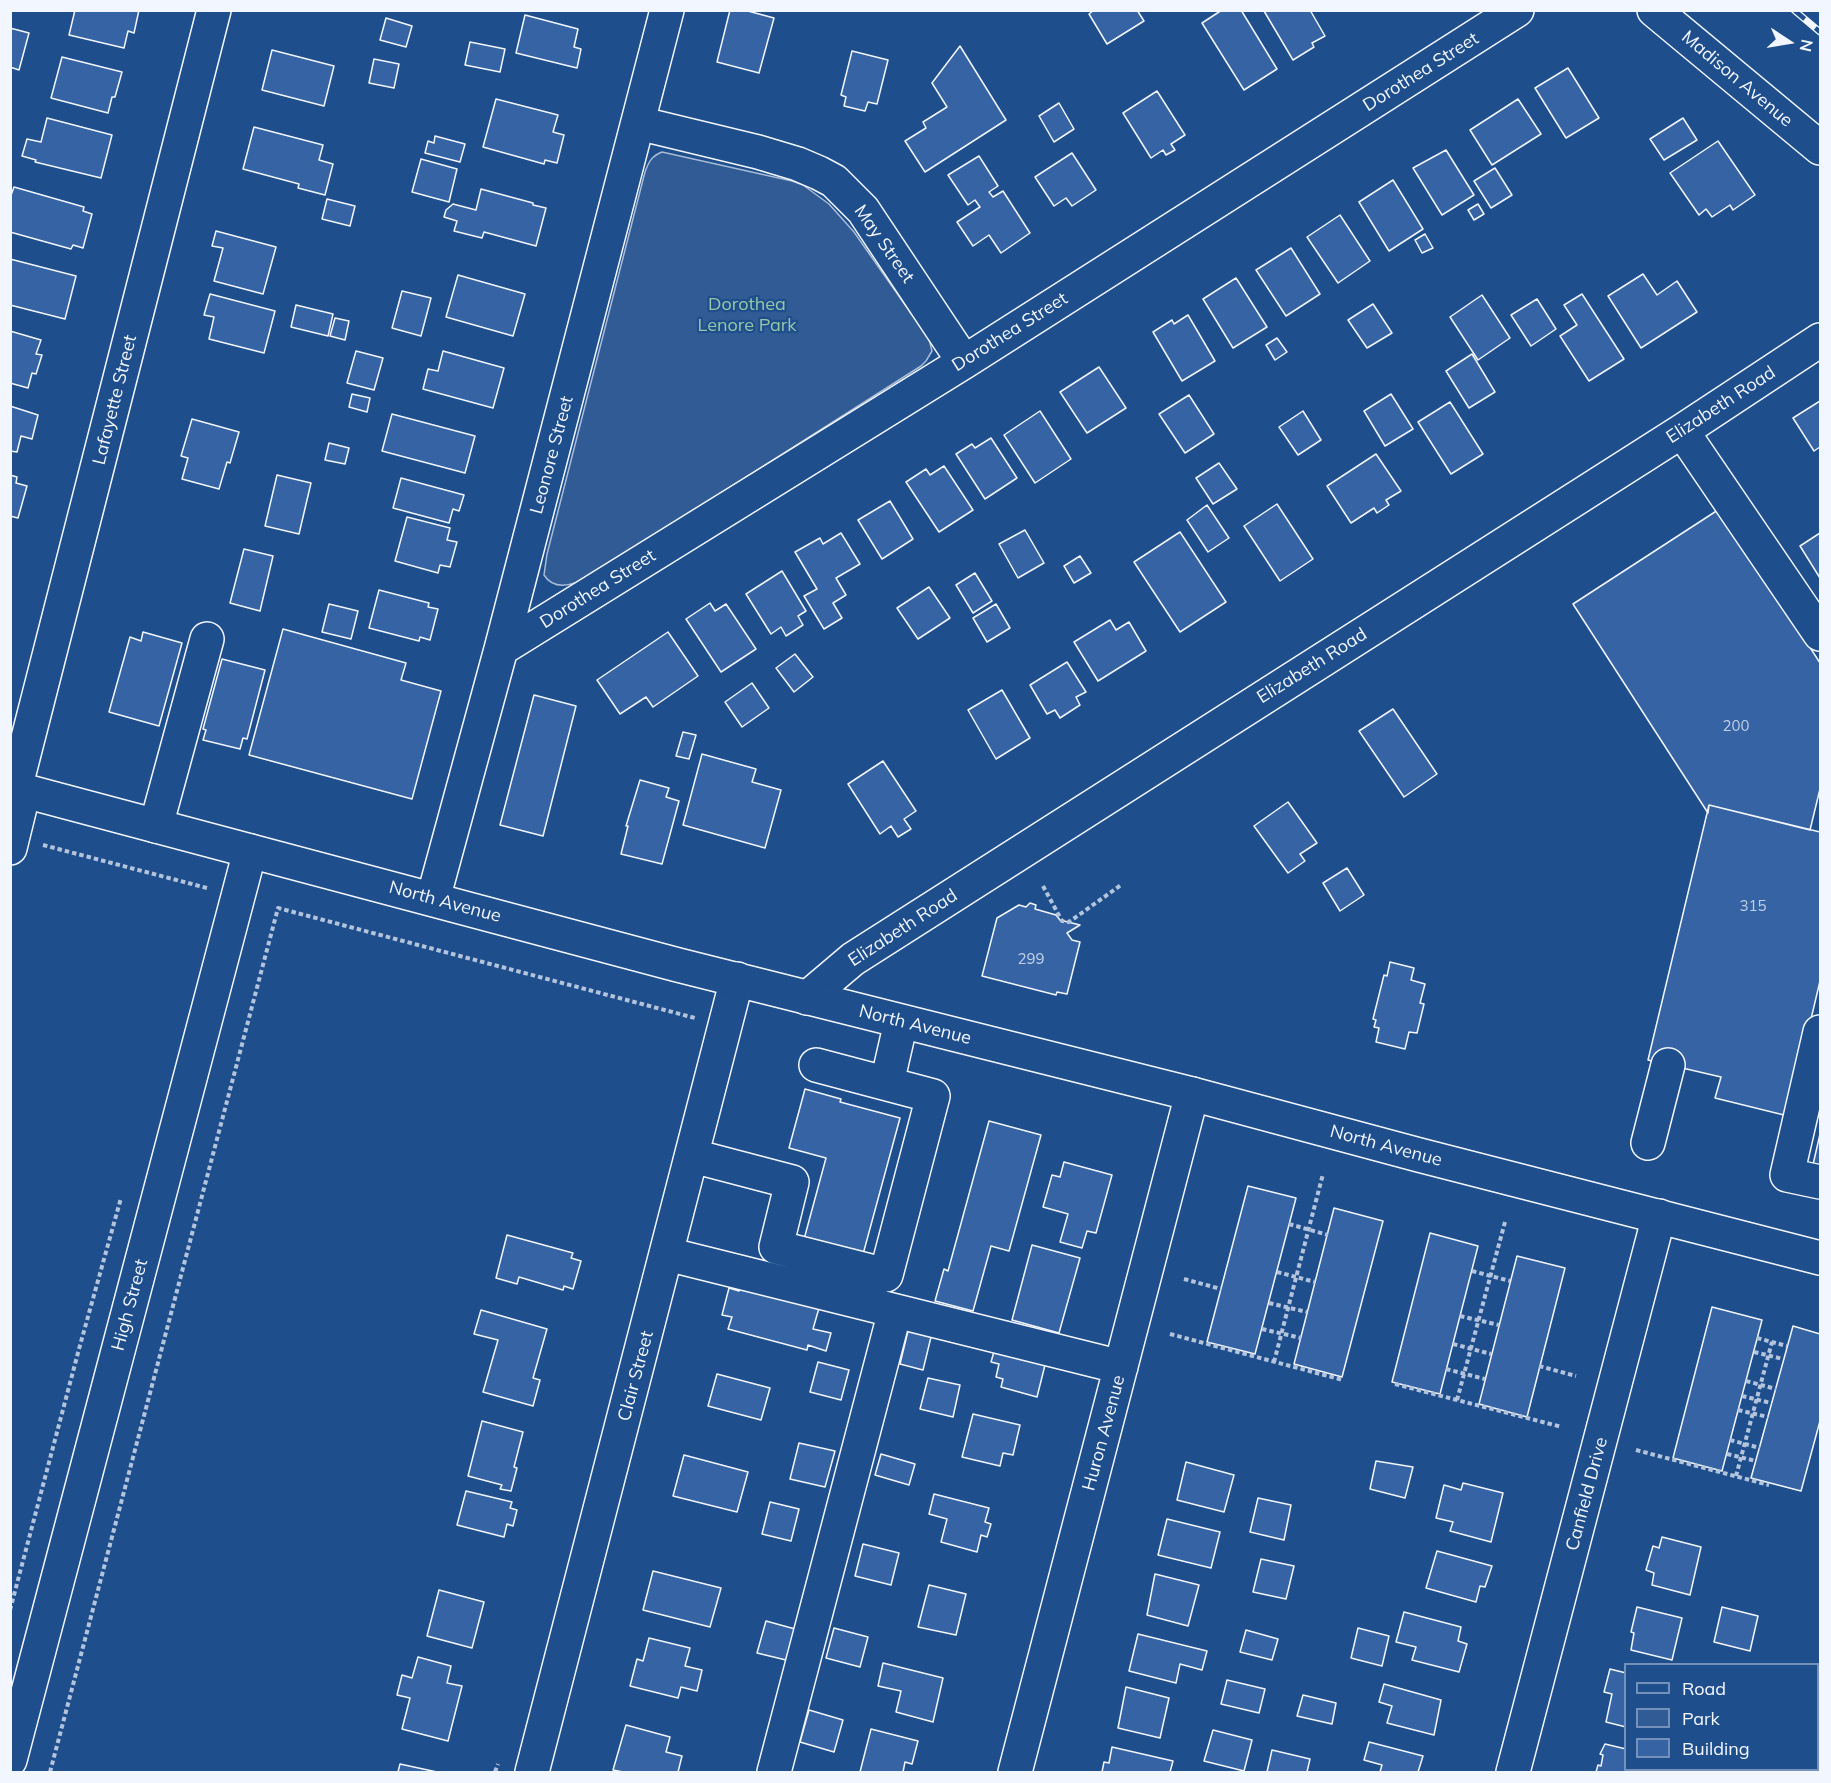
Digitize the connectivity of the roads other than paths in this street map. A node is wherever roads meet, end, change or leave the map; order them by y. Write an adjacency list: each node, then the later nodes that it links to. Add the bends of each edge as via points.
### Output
1 (214, 10): 13 (street, Lafayette Street)
2 (667, 10): 5 (street, Leonore Street)
3 (1517, 10): 8 (street, Dorothea Street)
4 (1654, 10): 6 (street, Madison Avenue)
5 (638, 123): 8 (street, May Street, via 758,152 798,164 834,181 863,210); 12 (street, Leonore Street)
6 (1821, 148)
7 (1821, 340): 9 (street, Elizabeth Road)
8 (964, 362): 12 (street, Dorothea Street)
9 (1682, 431): 10 (street); 19 (street, Elizabeth Road, via 850,961)
10 (1821, 634)
11 (207, 639): 14 (street)
12 (501, 649): 17 (street, Leonore Street)
13 (16, 789): 14 (street, North Avenue); 15 (street, Lafayette Street)
14 (156, 826): 16 (street, North Avenue)
15 (12, 843)
16 (250, 851): 17 (street, North Avenue); 34 (street, High Street)
17 (433, 899): 18 (street, North Avenue)
18 (737, 980): 19 (street, North Avenue); 27 (street, Clair Street)
19 (807, 998): 20 (street, North Avenue)
20 (901, 1022): 24 (street); 25 (street, North Avenue)
21 (1821, 1032): 28 (street, via 1787,1175)
22 (816, 1065): 24 (street)
23 (1668, 1065): 26 (street)
24 (887, 1083): 27 (street, via 933,1095 886,1275 776,1247 792,1182)
25 (1192, 1094): 29 (street, North Avenue); 33 (street, Huron Avenue)
26 (1648, 1143)
27 (693, 1156): 30 (street, Clair Street)
28 (1821, 1182)
29 (1659, 1216): 31 (street, North Avenue); 38 (street, Canfield Drive)
30 (668, 1254): 32 (street); 35 (street, Clair Street)
31 (1821, 1258)
32 (895, 1311): 33 (street); 36 (street)
33 (1121, 1367): 37 (street, Huron Avenue)
34 (10, 1760)
35 (532, 1773)
36 (774, 1773)
37 (1015, 1773)
38 (1513, 1773)

